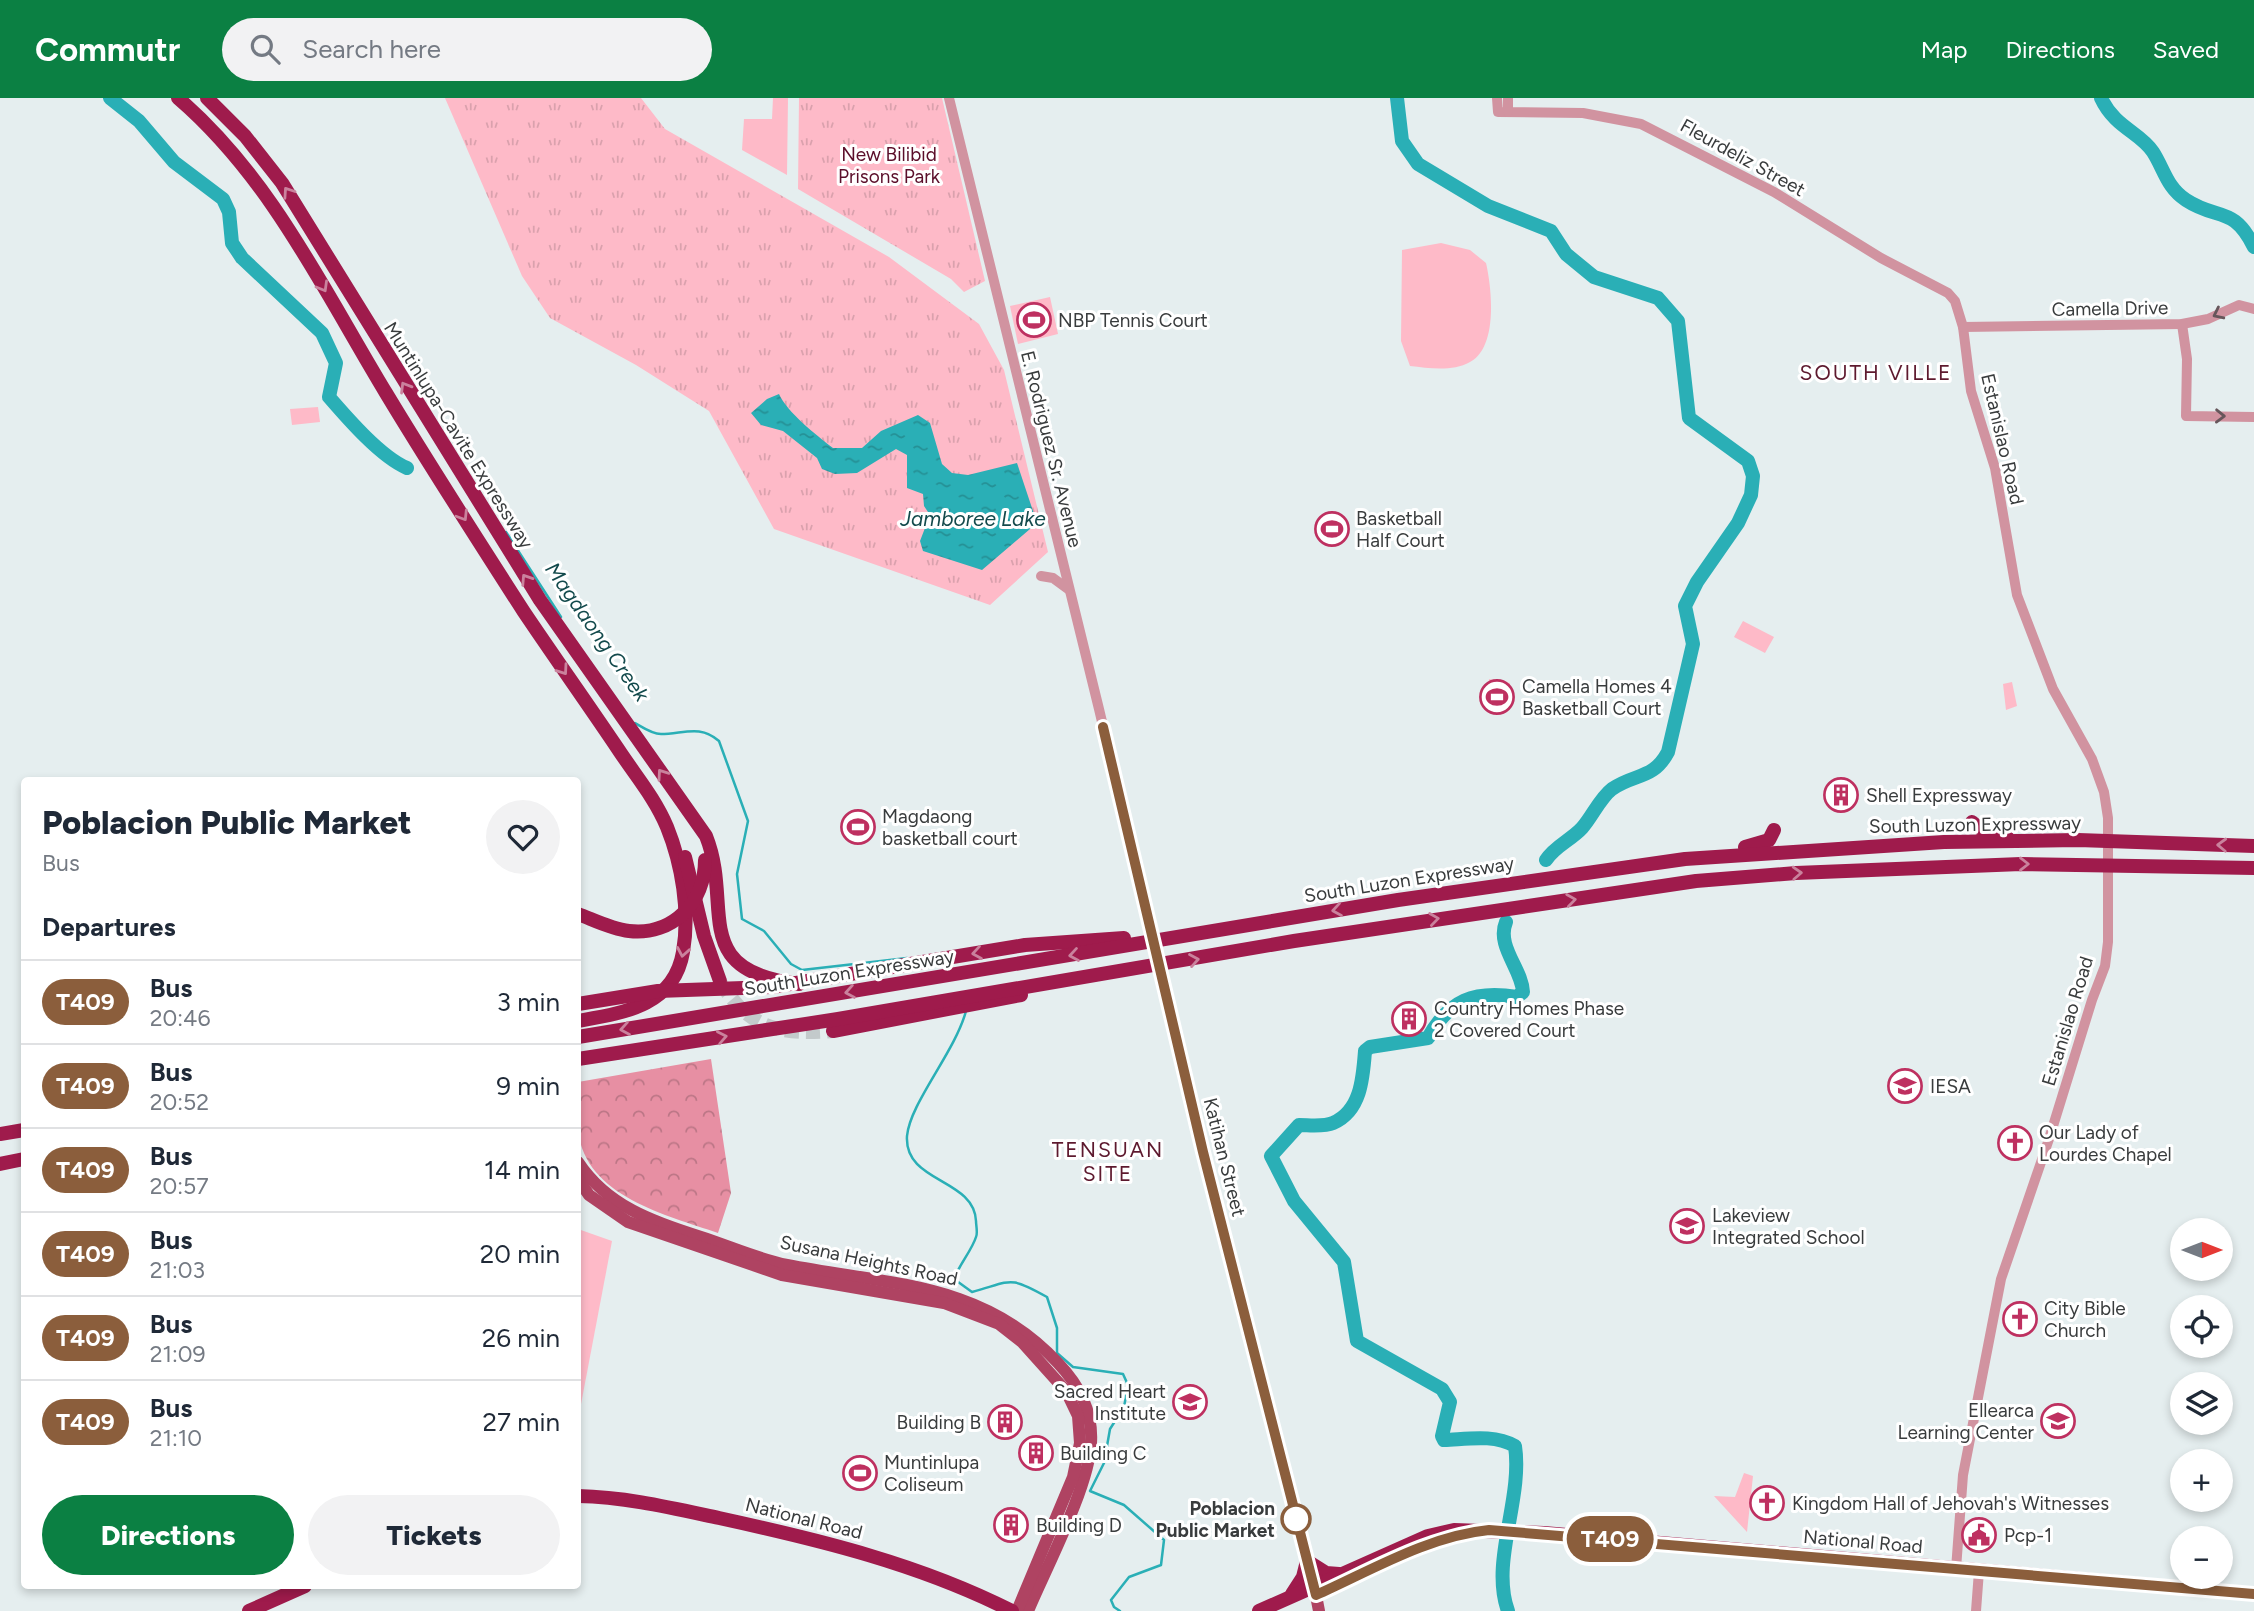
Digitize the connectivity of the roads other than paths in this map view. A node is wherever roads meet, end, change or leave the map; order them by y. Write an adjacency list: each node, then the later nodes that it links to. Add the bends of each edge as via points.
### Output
1 (178, 98): 13 (highway, Muntinlupa-Cavite Expressway, one-way to 13, via 225,143 282,216 386,393)
2 (206, 98): 16 (highway, Muntinlupa-Cavite Expressway, one-way to 2, via 540,600 282,183 245,136)
3 (949, 98): 12 (street, E. Rodriguez Sr. Avenue)
4 (1497, 98): 6 (street)
5 (1508, 98): 6 (street)
6 (1503, 112): 9 (street, Fleurdeliz Street, via 1602,114 1642,124 1718,161 1952,297)
7 (2254, 309): 8 (street, Camella Drive, one-way to 8, via 2239,305)
8 (2182, 324): 9 (street, Camella Drive); 10 (street, one-way to 10, via 2188,359 2186,415)
9 (1963, 327): 41 (street, Estanislao Road, via 1971,391 1995,468 2017,595 2053,690 2099,776 2108,818 2108,885 2105,966 2013,1239 1990,1325 1963,1475)
10 (2254, 417)
11 (1041, 576): 12 (street, via 1053,578)
12 (1069, 590): 14 (street, E. Rodriguez Sr. Avenue)
13 (579, 692): 25 (highway, via 643,772 669,814 681,841); 28 (highway, one-way to 28, via 649,793 667,829 680,877 685,934 678,970 657,997 624,1013)
14 (1103, 727): 40 (street, Katihan Street)
15 (1972, 822): 18 (highway)
16 (702, 830): 22 (highway, via 702,884 690,908 673,922 654,930 631,931); 26 (highway, via 711,854 718,926 728,950 757,976)
17 (1774, 830): 20 (highway, via 1769,839 1754,845)
18 (2025, 841): 19 (highway, South Luzon Expressway, one-way to 18); 20 (highway, South Luzon Expressway, via 1877,845)
19 (2254, 846)
20 (1685, 859): 23 (highway, South Luzon Expressway, one-way to 23)
21 (2254, 868): 24 (highway, one-way to 21, via 1402,924 1744,877 2021,864)
22 (581, 915)
23 (1190, 935): 26 (highway, one-way to 26, via 1025,945); 30 (highway, South Luzon Expressway, one-way to 30)
24 (1078, 978): 29 (highway, via 1007,999); 31 (highway, one-way to 24)
25 (720, 981)
26 (799, 984): 27 (highway, via 664,991)
27 (581, 1004)
28 (581, 1020)
29 (833, 1031)
30 (581, 1036)
31 (581, 1059)
32 (21, 1130): 33 (highway)
33 (0, 1134)
34 (21, 1160): 35 (highway)
35 (0, 1164)
36 (581, 1166): 50 (main road, Susana Heights Road, via 613,1200 666,1226 783,1264 948,1294 1022,1328 1049,1353 1082,1395 1091,1445 1082,1482)
37 (581, 1183): 49 (main road, Susana Heights Road, via 589,1195 628,1222 782,1275 944,1303 999,1324 1022,1342 1066,1391 1078,1416 1080,1443 1073,1477)
38 (581, 1496): 49 (highway, National Road, via 649,1504 835,1545 916,1570)
39 (1468, 1532): 41 (highway, National Road, via 1510,1531); 43 (highway, National Road, via 1454,1530 1419,1539); 45 (highway, National Road)
40 (1307, 1561): 43 (highway, via 1326,1573); 45 (street, Katihan Street); 47 (highway, via 1303,1577)
41 (1956, 1569): 42 (highway, National Road)
42 (1979, 1571): 46 (highway, National Road); 54 (street)
43 (1339, 1574): 45 (highway, National Road)
44 (298, 1589): 48 (highway)
45 (1315, 1590): 47 (highway, National Road); 52 (highway, National Road); 53 (main road)
46 (2254, 1594)
47 (1289, 1597): 51 (highway, National Road)
48 (249, 1611)
49 (1014, 1611)
50 (1028, 1611)
51 (1259, 1611)
52 (1279, 1611)
53 (1319, 1611)
54 (1976, 1611)

